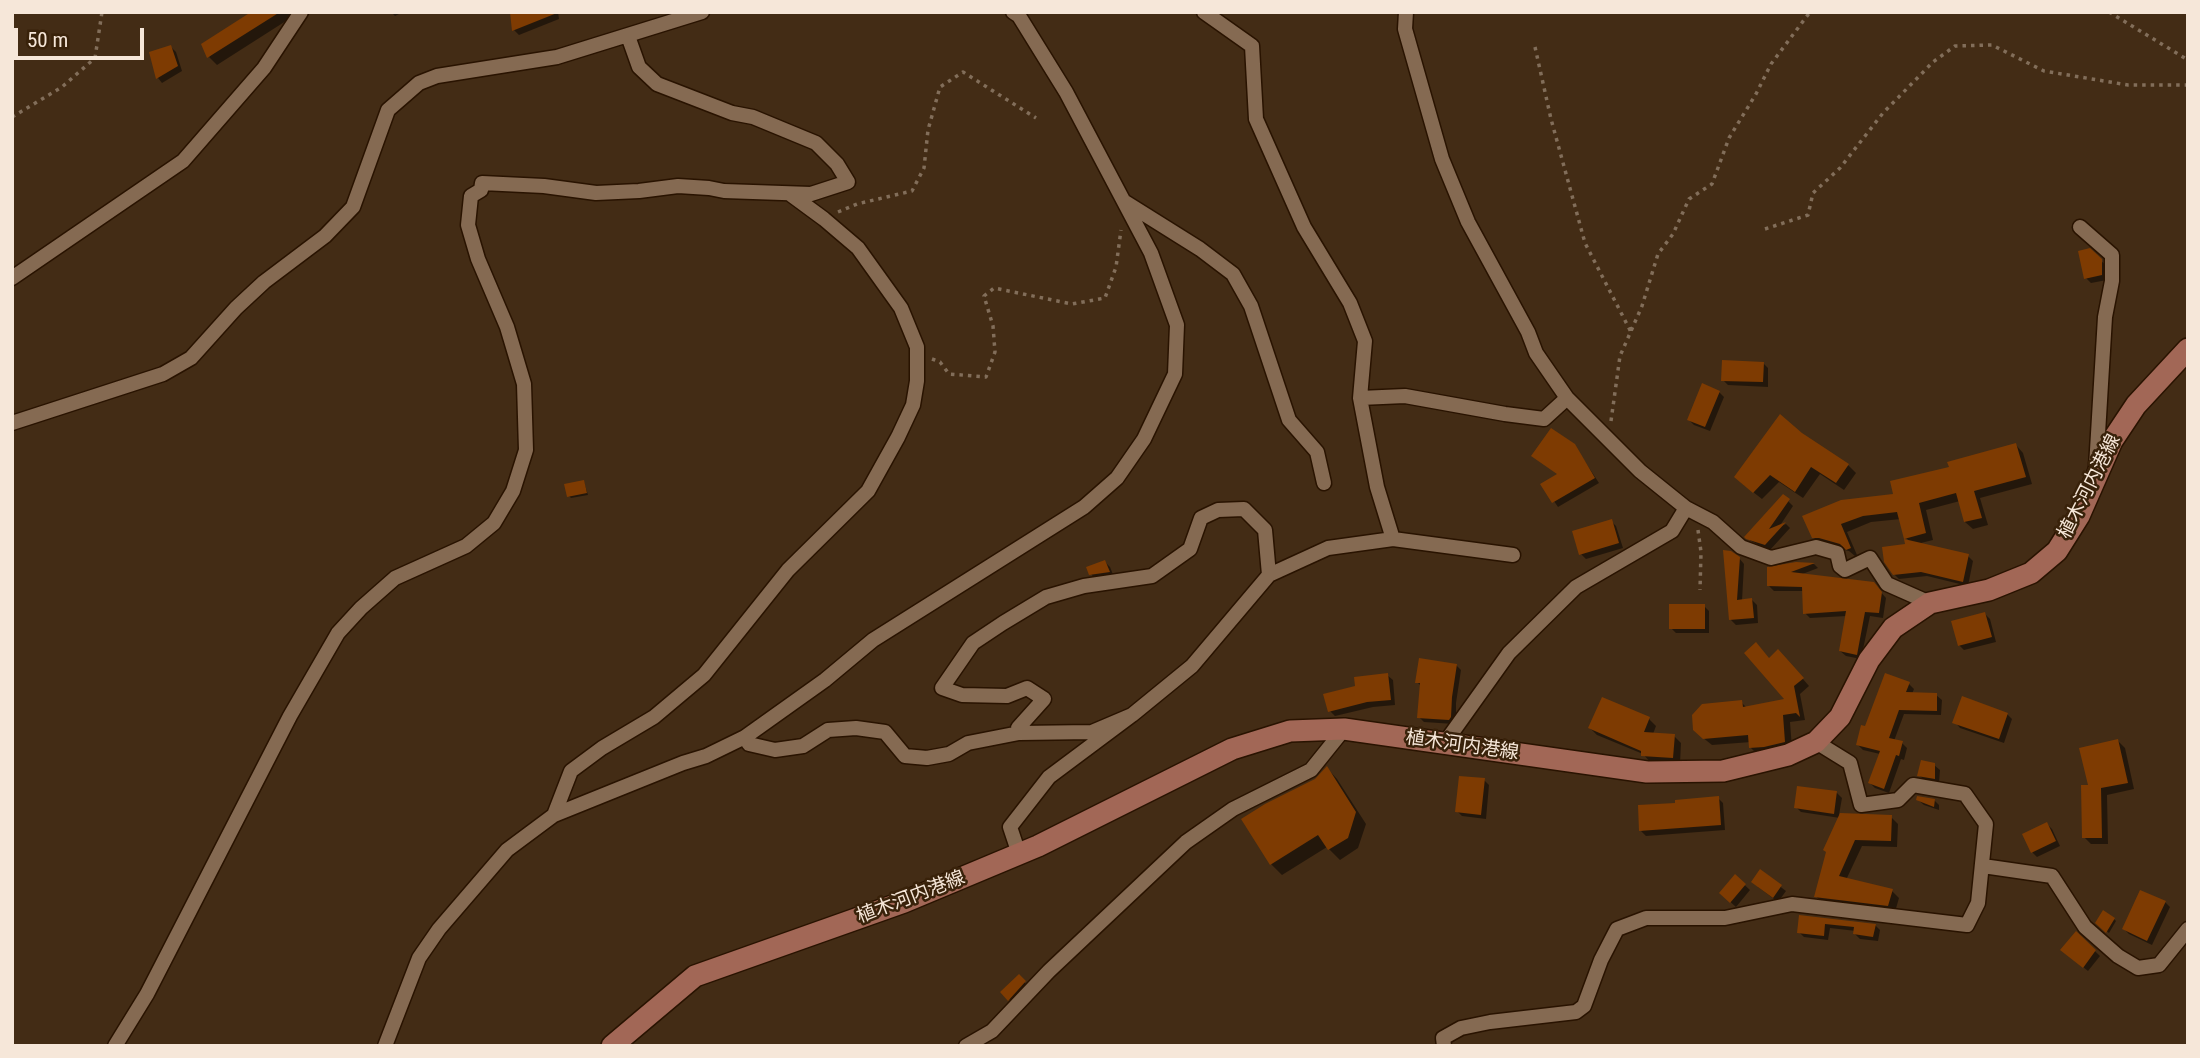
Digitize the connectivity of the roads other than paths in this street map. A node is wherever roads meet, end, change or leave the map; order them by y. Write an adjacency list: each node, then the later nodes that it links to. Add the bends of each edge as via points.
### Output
1 (301, 12): 10 (street, via 264,68 183,160)
2 (702, 12): 6 (street)
3 (1013, 12): 8 (street, via 1066,92)
4 (1204, 12): 12 (street, via 1252,46 1256,119 1304,228 1350,303 1365,341)
5 (1406, 12): 13 (street, via 1405,29 1442,159 1468,222 1536,353)
6 (628, 36): 7 (street, via 639,67 657,85 816,143 848,181 811,194); 14 (street, via 557,57 437,76 419,83 388,110 353,207 325,236 236,308 191,358 163,374)
7 (790, 194): 28 (street, via 858,248 901,308 917,347 913,405 868,491 788,570 704,675 654,717 571,771); 32 (street, via 678,186 596,193 482,183 481,190 471,196 471,236 524,384 526,450 513,491 494,523 466,546 396,578 338,633 290,716 148,994)
8 (1124, 201): 16 (street, via 1233,274 1255,318 1289,420 1317,452); 25 (street, via 1151,253 1177,326 1175,374 1144,439 1117,478 1084,507 873,640)
9 (2080, 227): 15 (street, via 2112,255)
10 (12, 278)
11 (2188, 349): 15 (main road, 植木河内港線, via 2136,405 2112,441)
12 (1360, 398): 13 (street, via 1405,396 1544,419); 18 (street, via 1377,486)
13 (1567, 398): 17 (street, via 1640,471)
14 (12, 423)
15 (2095, 479): 21 (main road, 植木河内港線, via 2057,551 2031,573 1989,590)
16 (1324, 483)
17 (1686, 508): 21 (street, via 1713,522 1741,547 1771,558 1816,547 1837,553 1845,570 1870,558 1887,584); 27 (street, via 1672,531 1576,587 1509,653)
18 (1393, 539): 19 (street); 20 (street, via 1328,548)
19 (1513, 555)
20 (1269, 575): 22 (street, via 1192,666); 24 (street, via 1265,530 1244,509 1218,510 1201,518 1190,549 1152,576 1046,597 1003,623 973,643 942,688 962,695 1007,696 1027,688 1044,699 1018,727)
21 (1930, 603): 26 (main road, 植木河内港線, via 1893,628 1869,660 1840,717)
22 (1132, 715): 24 (street, via 1092,732); 29 (street, via 1049,777 1010,827)
23 (1343, 729): 27 (main road, 植木河内港線); 29 (main road, 植木河内港線, via 1290,731 1232,749); 35 (street, via 1311,770 1233,809 1186,842 1048,971 992,1031)
24 (1019, 733): 25 (street, via 968,743 949,754 927,758 905,756 885,732 856,728 828,730 803,746 775,750 749,744)
25 (744, 737): 28 (street)
26 (1816, 742): 27 (main road, 植木河内港線, via 1788,755 1723,771 1647,772); 30 (street, via 1850,762 1861,805 1898,800 1913,785 1965,794 1986,824)
27 (1444, 744)
28 (554, 815): 33 (street, via 507,850 439,929 419,958)
29 (1019, 854): 34 (main road, 植木河内港線, via 904,902 695,976)
30 (1983, 866): 31 (street, via 2052,876 2085,927 2138,968 2159,965); 36 (street, via 1978,903 1966,925 1792,904 1725,918 1646,918 1617,929 1584,1006 1577,1012 1461,1028 1443,1038)
31 (2188, 929)
32 (115, 1046)
33 (385, 1046)
34 (612, 1046)
35 (966, 1046)
36 (1444, 1046)

